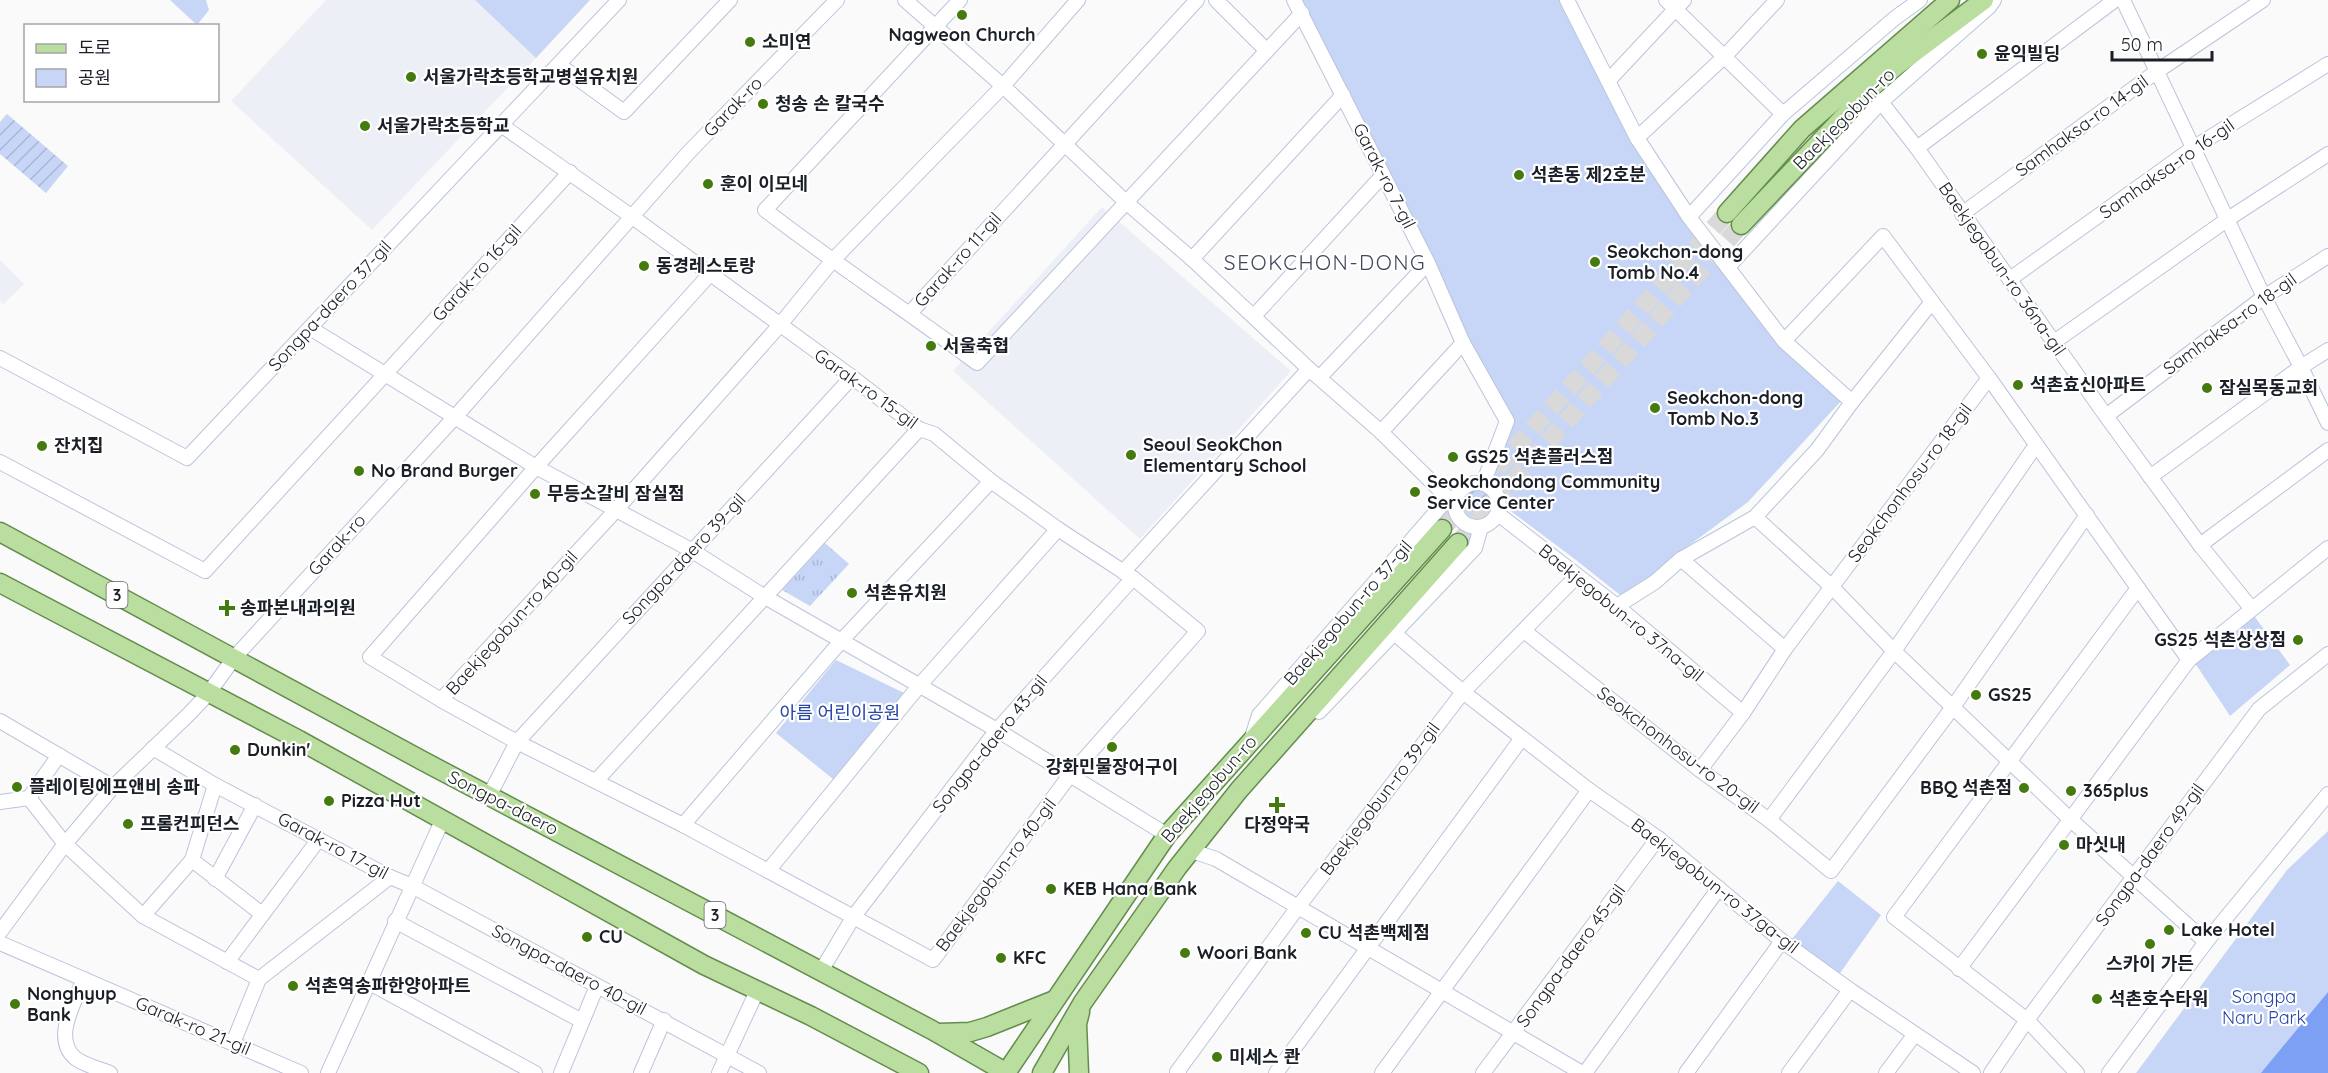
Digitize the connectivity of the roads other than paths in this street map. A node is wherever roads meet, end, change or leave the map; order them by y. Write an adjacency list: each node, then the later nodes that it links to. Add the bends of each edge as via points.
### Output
1 (619, 0): 25 (street, Songpa-daero 37-gil)
2 (730, 0): 25 (street, via 624,112)
3 (837, 0): 43 (street, Garak-ro)
4 (905, 0): 21 (street)
5 (960, 0): 21 (street)
6 (1078, 0): 28 (street)
7 (1197, 0): 34 (street, Garak-ro 11-gil)
8 (1216, 0): 22 (street)
9 (1294, 0): 20 (street, Garak-ro 7-gil)
10 (1567, 0): 27 (street)
11 (1777, 0): 23 (street)
12 (1920, 0): 31 (street)
13 (1950, 0): 41 (main road, Baekjegobun-ro, via 1802,129)
14 (1984, 0): 46 (main road, Baekjegobun-ro, via 1871,88)
15 (1994, 0): 30 (street)
16 (2115, 0): 35 (street)
17 (2123, 0): 26 (street)
18 (2263, 0): 26 (street, Samhaksa-ro 14-gil)
19 (1675, 3): 23 (street); 27 (street)
20 (1302, 13): 22 (street, Garak-ro 11-gil); 29 (street, Garak-ro 7-gil)
21 (936, 27): 28 (street); 49 (street, via 765,210)
22 (1266, 50): 40 (street, Garak-ro 11-gil)
23 (1724, 57): 31 (street); 33 (street)
24 (2328, 64): 36 (street, Samhaksa-ro 16-gil)
25 (559, 65): 32 (street, Songpa-daero 37-gil)
26 (2156, 72): 36 (street); 42 (street, Samhaksa-ro 14-gil)
27 (1608, 81): 33 (street)
28 (1003, 86): 34 (street); 49 (street)
29 (1343, 95): 39 (street, Garak-ro 7-gil); 48 (street)
30 (1881, 102): 35 (street, Baekjegobun-ro 36na-gil); 51 (street)
31 (1783, 114): 44 (street)
32 (501, 125): 38 (street); 59 (street, Songpa-daero 37-gil)
33 (1637, 138): 44 (street)
34 (1064, 143): 40 (street); 56 (street, Garak-ro 11-gil)
35 (1917, 148): 42 (street, Baekjegobun-ro 36na-gil)
36 (2193, 148): 45 (street); 53 (street, Samhaksa-ro 16-gil)
37 (2328, 154): 45 (street)
38 (570, 172): 43 (street); 67 (street, Garak-ro 16-gil)
39 (1383, 175): 50 (street, Garak-ro 7-gil); 57 (street)
40 (1127, 203): 48 (street); 56 (street, Garak-ro 11-gil, via 977,363)
41 (1726, 213)
42 (1962, 214): 53 (street, Baekjegobun-ro 36na-gil)
43 (631, 216): 52 (street, Garak-ro 15-gil); 72 (street, Garak-ro)
44 (1689, 217): 51 (street)
45 (2228, 219): 54 (street); 61 (street)
46 (1741, 225)
47 (2328, 256): 54 (street, Samhaksa-ro 18-gil)
48 (1192, 260): 57 (street)
49 (832, 261): 56 (street); 58 (street, Baekjegobun-ro 40-gil)
50 (1428, 263): 62 (street, Garak-ro 7-gil); 66 (street)
51 (1728, 267): 60 (street)
52 (710, 273): 58 (street, Garak-ro 15-gil); 79 (street, Baekjegobun-ro 40-gil)
53 (2010, 279): 61 (street, Baekjegobun-ro 36na-gil)
54 (2264, 297): 65 (street); 71 (street, Samhaksa-ro 18-gil)
55 (1931, 303): 60 (street, via 1883,236); 69 (street); 70 (street)
56 (910, 313)
57 (1254, 316): 66 (street)
58 (779, 326): 68 (street, Garak-ro 15-gil); 84 (street, Baekjegobun-ro 40-gil)
59 (310, 328): 64 (street, Songpa-daero 37-gil, via 187,458); 67 (street)
60 (1784, 340): 70 (street)
61 (2054, 342): 71 (street, Baekjegobun-ro 36na-gil)
62 (1463, 343): 75 (street); 82 (street, Garak-ro 7-gil, via 1507,421)
63 (2328, 350): 65 (street)
64 (0, 358)
65 (2301, 367): 73 (street); 80 (street)
66 (1315, 373): 75 (street); 97 (street, Songpa-daero 43-gil)
67 (385, 374): 72 (street); 78 (street, Garak-ro 16-gil, via 205,571)
68 (852, 377): 74 (street, Garak-ro 15-gil); 95 (street, Songpa-daero 39-gil)
69 (1989, 378): 76 (street); 100 (street, Seokchonhosu-ro 18-gil)
70 (1852, 402): 87 (street, via 1816,450)
71 (2106, 416): 80 (street, Baekjegobun-ro 36na-gil)
72 (455, 417): 79 (street); 111 (street, Garak-ro)
73 (2328, 423)
74 (919, 429): 81 (street, Garak-ro 15-gil, via 934,434); 102 (street)
75 (1381, 432): 83 (street)
76 (2036, 445): 86 (street); 109 (street)
77 (2328, 450): 93 (street)
78 (0, 462)
79 (536, 467): 84 (street); 116 (street, Baekjegobun-ro 40-gil, via 370,657)
80 (2150, 477): 93 (street, Baekjegobun-ro 36na-gil)
81 (991, 481): 89 (street, Garak-ro 15-gil); 107 (street)
82 (1483, 484): 83 (street, via 1468,486); 85 (street, via 1495,492)
83 (1451, 499): 88 (street, via 1462,521); 123 (street, Baekjegobun-ro 37-gil, via 1259,715)
84 (616, 510): 95 (street); 116 (street, Baekjegobun-ro 40-gil)
85 (1498, 514): 88 (street); 98 (street, Baekjegobun-ro 37na-gil)
86 (2087, 515): 101 (street); 117 (street)
87 (1755, 517): 96 (street); 100 (street)
88 (1482, 527): 106 (street, via 1476,548)
89 (1058, 529): 97 (street, Garak-ro 15-gil); 113 (street)
90 (1442, 529): 123 (main road, Baekjegobun-ro)
91 (0, 532): 111 (main road, Songpa-daero / 3)
92 (1458, 543): 126 (main road, Baekjegobun-ro)
93 (2200, 545): 104 (street, Baekjegobun-ro 36na-gil)
94 (2328, 548): 104 (street)
95 (691, 550): 102 (street); 122 (street, Songpa-daero 39-gil)
96 (1682, 559): 103 (street); 108 (street)
97 (1128, 575): 120 (street, Songpa-daero 43-gil); 129 (street, Baekjegobun-ro 40-gil, via 1197,631)
98 (1577, 576): 103 (street, Baekjegobun-ro 37na-gil); 105 (street)
99 (0, 583): 115 (main road)
100 (1832, 587): 108 (street, Seokchonhosu-ro 18-gil); 109 (street)
101 (2138, 588): 112 (street); 127 (street)
102 (765, 597): 107 (street); 130 (street)
103 (1617, 606): 118 (street, Baekjegobun-ro 37na-gil)
104 (2251, 608): 112 (street)
105 (1524, 631): 114 (street); 128 (street, Seokchonhosu-ro 20-gil)
106 (1394, 633): 114 (street, Baekjegobun-ro 37ga-gil); 126 (street, via 1291,742)
107 (842, 640): 113 (street); 142 (street)
108 (1785, 649): 118 (street, Seokchonhosu-ro 18-gil)
109 (1894, 651): 117 (street); 139 (street)
110 (2328, 654): 151 (street, Songpa-daero 49-gil, via 2259,709)
111 (234, 658): 115 (street, Garak-ro); 135 (main road, Songpa-daero / 3)
112 (2189, 660): 140 (street)
113 (919, 686): 120 (street); 149 (street)
114 (1463, 692): 121 (street, Baekjegobun-ro 37ga-gil); 155 (street, Baekjegobun-ro 39-gil)
115 (208, 694): 124 (street, Garak-ro); 141 (main road)
116 (441, 700): 122 (street)
117 (1953, 707): 127 (street); 139 (street, Seokchonhosu-ro 20-gil, via 1830,871)
118 (1743, 713): 128 (street, Seokchonhosu-ro 18-gil)
119 (0, 721): 125 (street)
120 (997, 730): 129 (street); 158 (street, Songpa-daero 43-gil)
121 (1522, 738): 133 (street, Baekjegobun-ro 37ga-gil); 164 (street)
122 (517, 742): 130 (street); 135 (street, Songpa-daero 39-gil)
123 (1250, 742): 143 (main road, Baekjegobun-ro)
124 (153, 748): 131 (street, Garak-ro 17-gil); 132 (street, Garak-ro)
125 (59, 755): 132 (street); 136 (street)
126 (1268, 756): 147 (main road, Baekjegobun-ro)
127 (2011, 761): 140 (street); 166 (street, via 1894,917)
128 (1700, 770): 139 (street, Seokchonhosu-ro 20-gil)
129 (1070, 775): 143 (street); 158 (street, Baekjegobun-ro 40-gil, via 933,960)
130 (596, 781): 142 (street)
131 (215, 785): 138 (street, Garak-ro 17-gil); 148 (street)
132 (113, 787): 146 (street, Garak-ro)
133 (1589, 790): 144 (street, Baekjegobun-ro 37ga-gil); 172 (street)
134 (2328, 794): 162 (street)
135 (489, 796): 167 (main road, Songpa-daero / 3)
136 (29, 798): 137 (street); 146 (street)
137 (0, 802)
138 (255, 805): 145 (street, Garak-ro 17-gil); 152 (street, Garak-ro 17-gil)
139 (1769, 820)
140 (2071, 820): 151 (street); 166 (street)
141 (442, 821): 153 (street); 174 (main road)
142 (683, 825): 149 (street)
143 (1167, 835): 175 (main road, Baekjegobun-ro)
144 (1658, 838): 154 (street, Baekjegobun-ro 37ga-gil); 181 (street, Songpa-daero 45-gil)
145 (319, 839): 150 (street, Garak-ro 17-gil); 156 (street)
146 (65, 844): 157 (street); 160 (street, Garak-ro)
147 (1192, 851): 155 (street, via 1216,859); 176 (main road, Baekjegobun-ro)
148 (192, 860): 152 (street); 157 (street)
149 (768, 871): 158 (street)
150 (390, 877): 153 (street, Garak-ro 17-gil); 168 (street)
151 (2135, 877): 162 (street); 178 (street, Songpa-daero 49-gil)
152 (216, 879): 156 (street)
153 (412, 886): 159 (street); 171 (street, Songpa-daero 40-gil)
154 (1719, 888): 161 (street, Baekjegobun-ro 37ga-gil); 203 (street)
155 (1298, 907): 164 (street); 187 (street, Baekjegobun-ro 39-gil)
156 (262, 914): 165 (street)
157 (143, 916): 165 (street)
158 (854, 916): 167 (street, Songpa-daero 43-gil)
159 (395, 921): 170 (street); 179 (street)
160 (0, 932)
161 (1782, 940): 173 (street, Baekjegobun-ro 37ga-gil); 204 (street)
162 (2206, 942): 210 (street)
163 (0, 943): 169 (street, Garak-ro 21-gil)
164 (1366, 948): 172 (street); 200 (street)
165 (227, 962): 168 (street)
166 (1959, 969): 178 (street)
167 (821, 971): 180 (main road, Songpa-daero / 3)
168 (259, 979): 183 (street)
169 (84, 980): 183 (street, Garak-ro 21-gil); 188 (street, via 66,1025 67,1047 76,1059)
170 (368, 982): 190 (street); 191 (street)
171 (597, 986): 177 (street, Songpa-daero 40-gil); 179 (street)
172 (1441, 990): 181 (street); 201 (street)
173 (1850, 990): 182 (street, Baekjegobun-ro 37ga-gil); 205 (street)
174 (757, 991): 184 (street); 185 (main road, via 811,1016)
175 (1052, 1001): 180 (main road, via 970,1032); 197 (main road, Baekjegobun-ro)
176 (1083, 1002): 198 (main road, Baekjegobun-ro); 199 (main road, via 1077,1024)
177 (664, 1020): 184 (street, Songpa-daero 40-gil); 193 (street)
178 (2027, 1020): 208 (street, Songpa-daero 49-gil); 209 (street)
179 (582, 1021): 192 (street)
180 (939, 1033): 197 (main road, Songpa-daero / 3)
181 (1513, 1034): 202 (street, Songpa-daero 45-gil); 203 (street)
182 (1915, 1034): 206 (street); 207 (street, Baekjegobun-ro 37ga-gil)
183 (233, 1043): 186 (street, Garak-ro 21-gil)
184 (727, 1055): 194 (street); 195 (street, Songpa-daero 40-gil)
185 (898, 1066): 196 (main road)
186 (274, 1068): 189 (street, Garak-ro 21-gil)
187 (1178, 1072)
188 (110, 1073)
189 (301, 1073)
190 (328, 1073)
191 (535, 1073)
192 (561, 1073)
193 (641, 1073)
194 (720, 1073)
195 (759, 1073)
196 (919, 1073)
197 (1006, 1073)
198 (1042, 1073)
199 (1079, 1073)
200 (1276, 1073)
201 (1382, 1073)
202 (1483, 1073)
203 (1584, 1073)
204 (1686, 1073)
205 (1789, 1073)
206 (1886, 1073)
207 (1973, 1073)
208 (1991, 1073)
209 (2077, 1073)
210 (2109, 1073)

